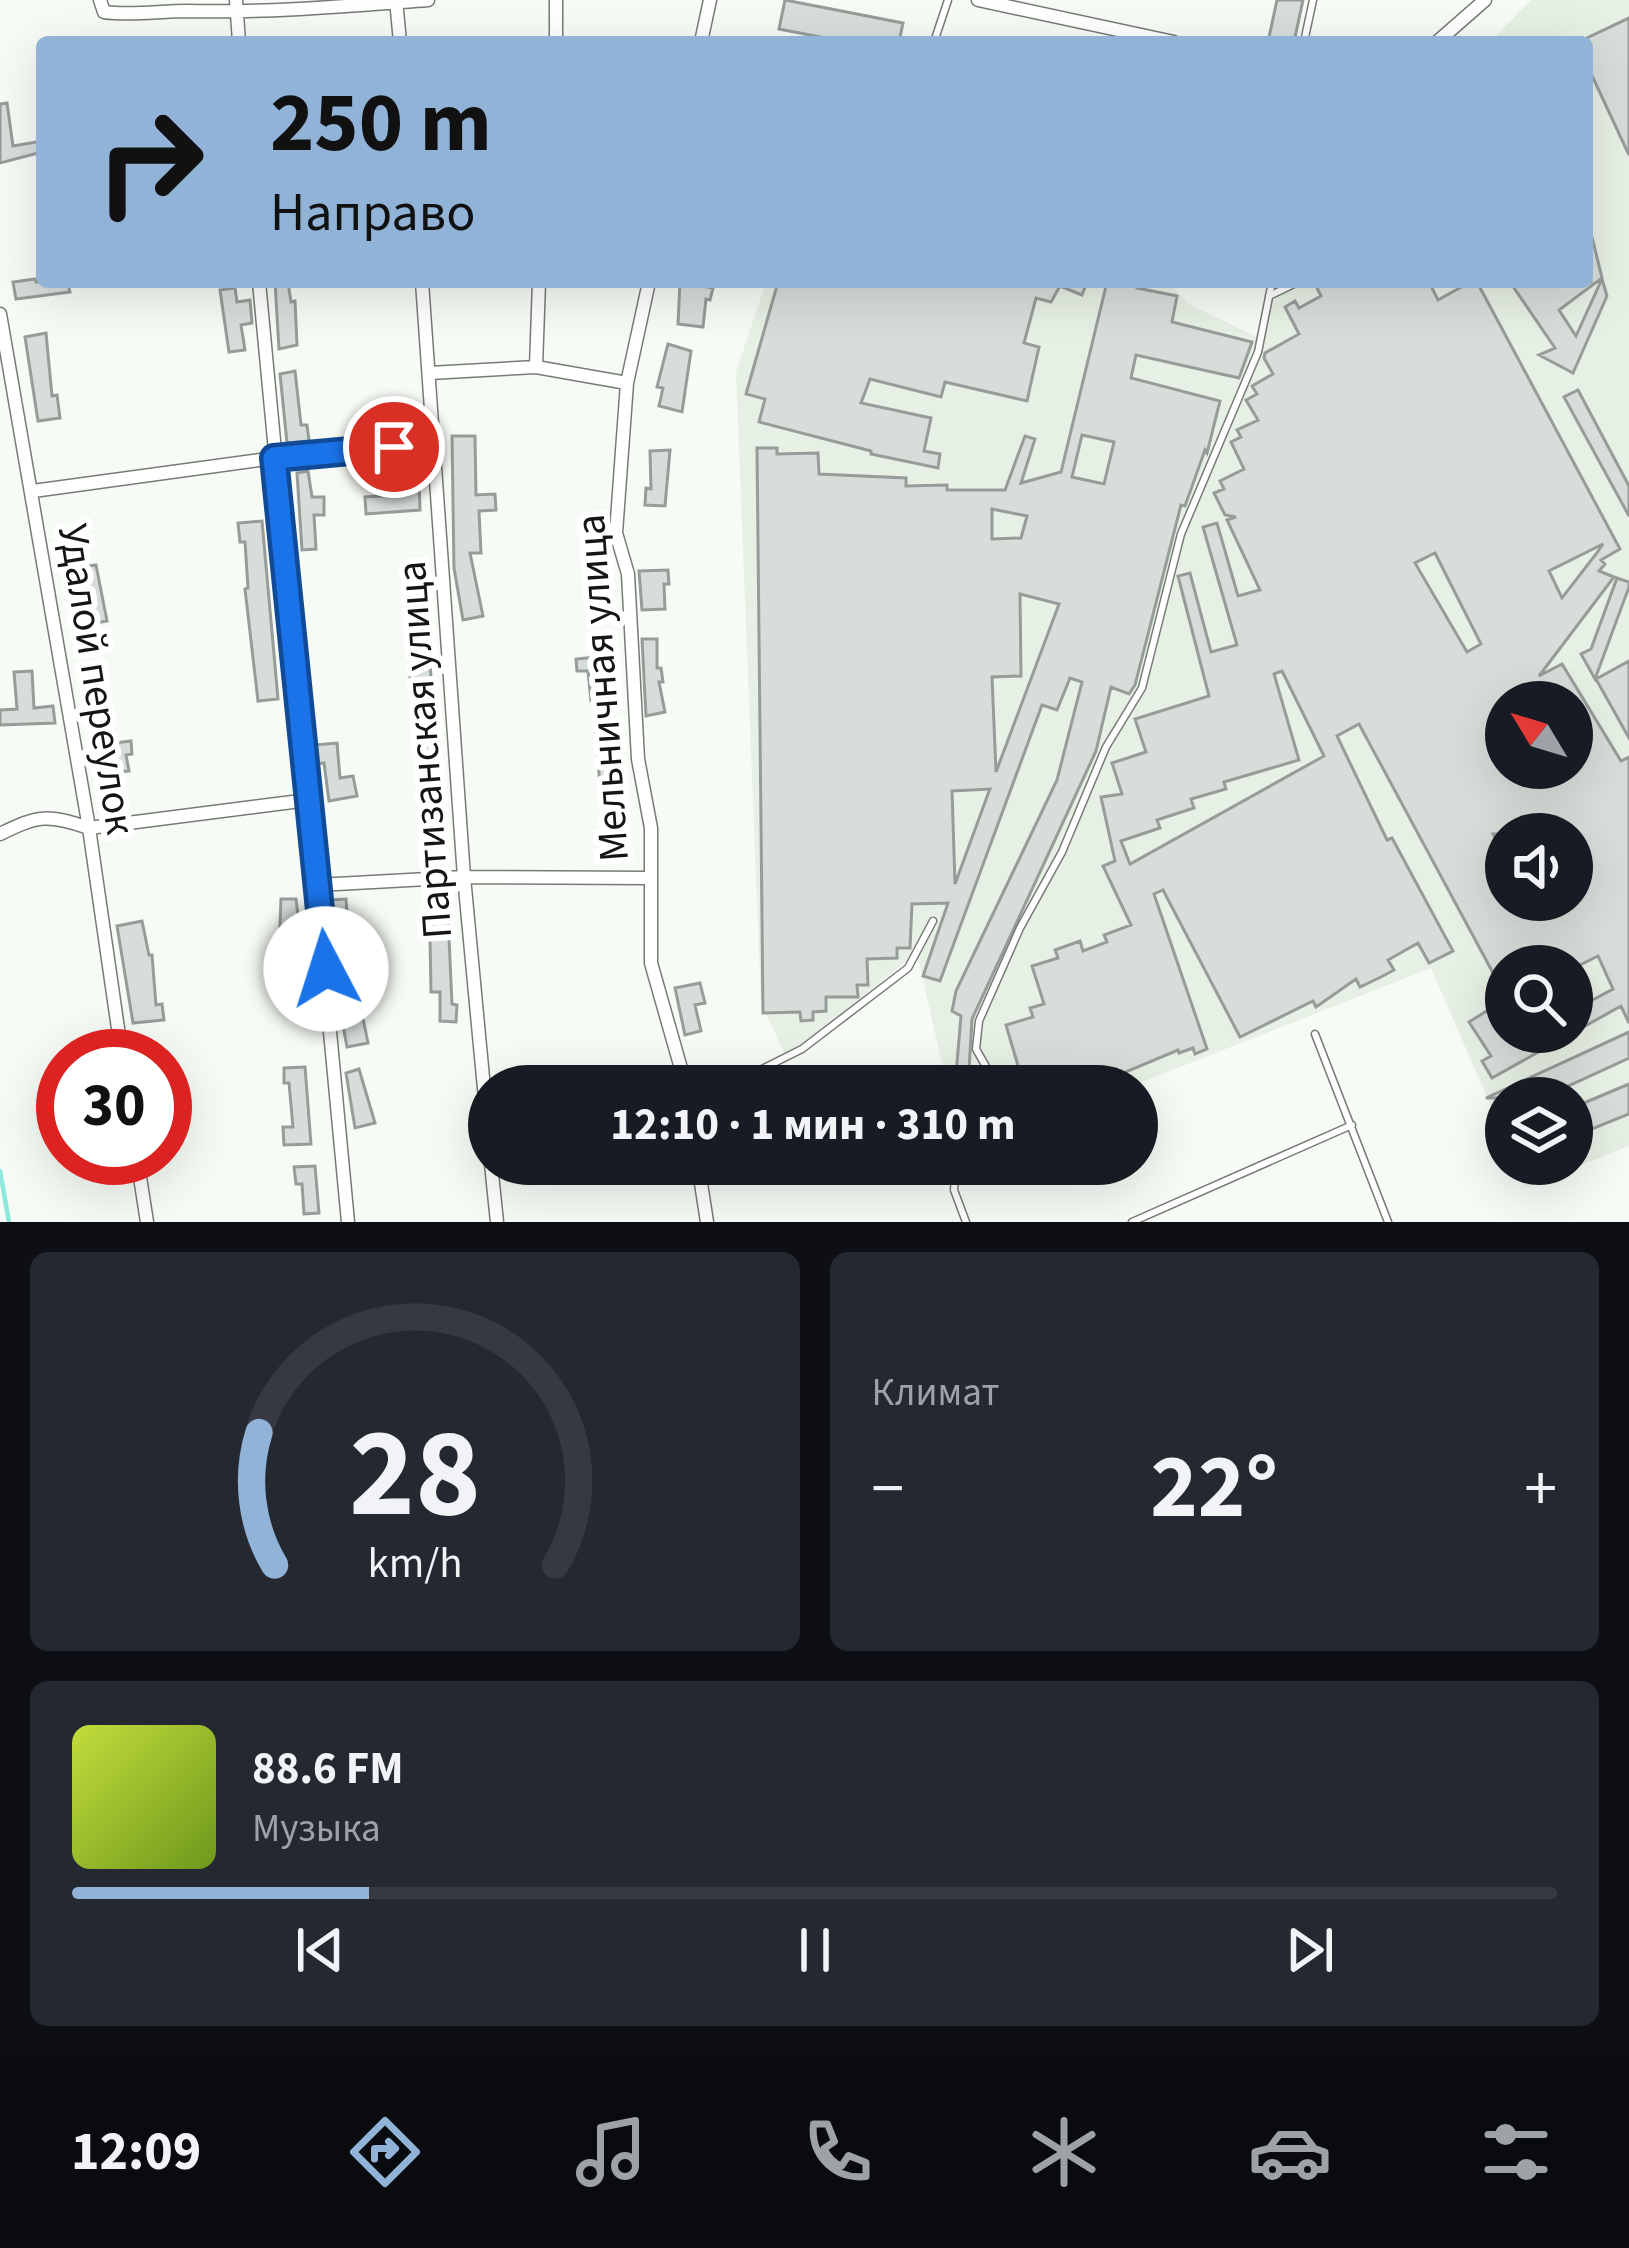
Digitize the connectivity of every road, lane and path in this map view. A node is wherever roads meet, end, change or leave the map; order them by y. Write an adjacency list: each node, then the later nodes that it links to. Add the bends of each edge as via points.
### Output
1 (100, 0): 10 (street, via 104,12 126,15)
2 (428, 0): 9 (street)
3 (556, 0): 12 (street)
4 (710, 0): 13 (street)
5 (948, 0): 14 (lane)
6 (978, 0): 15 (street)
7 (1313, 0): 16 (lane)
8 (1485, 0): 17 (street)
9 (396, 1): 10 (street); 11 (street)
10 (237, 7)
11 (399, 36)
12 (556, 36)
13 (702, 36)
14 (936, 36)
15 (1146, 36)
16 (1305, 36)
17 (1444, 36)
18 (260, 288): 30 (street)
19 (423, 288): 27 (street, Партизанская улица)
20 (538, 288): 26 (street)
21 (648, 288): 28 (street, Мельничная улица)
22 (1271, 288): 24 (lane)
23 (1286, 288): 24 (lane)
24 (1269, 296): 44 (lane, via 1258,352 1181,534 1142,688 1106,747 979,1021 976,1049)
25 (0, 314): 31 (street, Удалой переулок)
26 (536, 367): 27 (street); 28 (street)
27 (430, 373): 29 (street, Партизанская улица)
28 (627, 383): 36 (street, Мельничная улица, via 616,533 628,574 638,759 651,828)
29 (434, 443): 30 (street); 35 (street, Партизанская улица)
30 (274, 458): 31 (street); 32 (street)
31 (33, 491): 33 (street, Удалой переулок)
32 (308, 800): 33 (street); 37 (street)
33 (89, 828): 34 (street, via 34,817); 39 (street, Удалой переулок)
34 (0, 834)
35 (464, 877): 36 (street); 37 (street); 41 (street, Партизанская улица)
36 (648, 878): 42 (street, Мельничная улица, via 651,963)
37 (318, 885): 51 (street)
38 (933, 921): 43 (lane, via 908,968)
39 (118, 1029)
40 (1315, 1034): 45 (lane)
41 (482, 1065)
42 (680, 1065)
43 (770, 1065)
44 (985, 1065)
45 (1352, 1125): 55 (lane); 56 (lane)
46 (141, 1185): 50 (street)
47 (493, 1185): 52 (street)
48 (701, 1185): 53 (street)
49 (954, 1185): 54 (lane)
50 (147, 1222)
51 (348, 1222)
52 (497, 1222)
53 (707, 1222)
54 (966, 1222)
55 (1132, 1222)
56 (1388, 1222)

